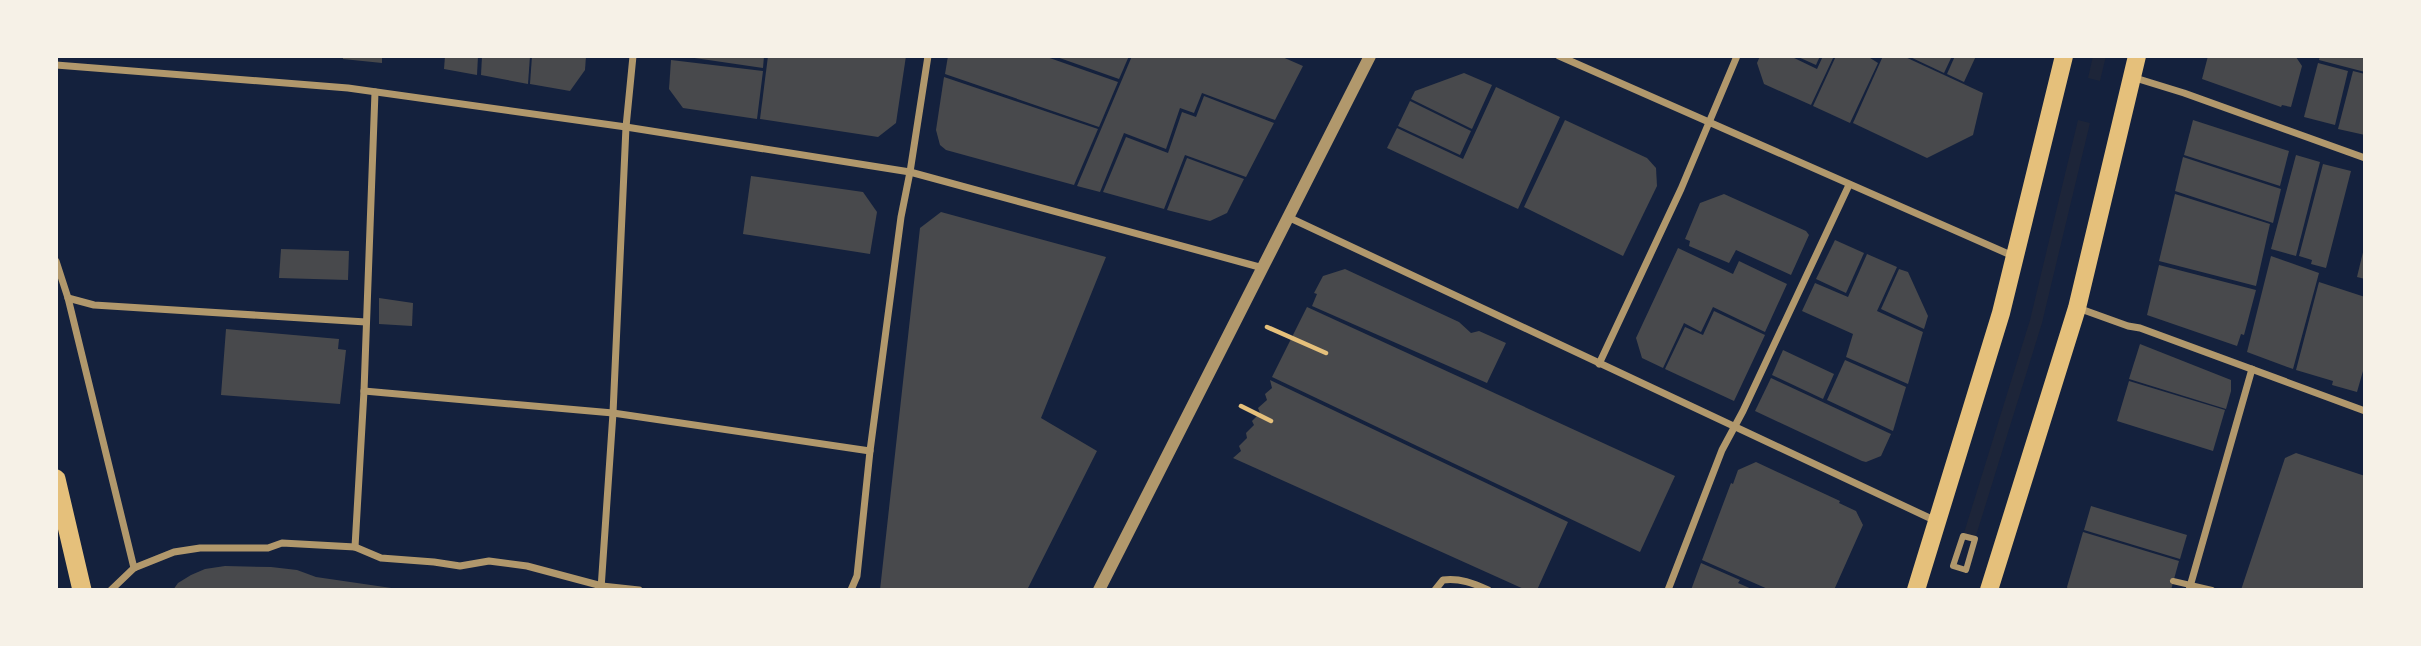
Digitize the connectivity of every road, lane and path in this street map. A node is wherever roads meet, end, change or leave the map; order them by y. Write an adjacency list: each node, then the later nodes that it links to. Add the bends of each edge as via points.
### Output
1 (633, 56): 12 (street)
2 (928, 56): 14 (street)
3 (1370, 56): 16 (street)
4 (1559, 56): 11 (street)
5 (1737, 56): 11 (street)
6 (2064, 56): 17 (main road)
7 (2137, 56): 9 (main road)
8 (56, 65): 10 (street)
9 (2132, 78): 13 (street); 21 (main road)
10 (375, 92): 12 (street); 22 (street)
11 (1709, 122): 15 (street); 25 (street)
12 (626, 127): 14 (street); 30 (street)
13 (2365, 158)
14 (910, 172): 19 (street); 33 (street)
15 (1849, 184): 17 (street); 32 (street)
16 (1288, 217): 19 (street); 25 (street)
17 (2015, 257): 35 (main road)
18 (56, 261): 20 (street)
19 (1262, 268): 45 (street)
20 (68, 298): 22 (street, via 94,304); 38 (street)
21 (2077, 308): 26 (street); 50 (main road)
22 (366, 322): 27 (street)
23 (1267, 327): 24 (path)
24 (1326, 353)
25 (1599, 364): 32 (street)
26 (2252, 369): 29 (street); 51 (street)
27 (364, 391): 30 (street); 37 (street)
28 (1241, 406): 31 (path)
29 (2365, 411)
30 (613, 414): 33 (street); 40 (street)
31 (1271, 421)
32 (1733, 426): 35 (street); 48 (street)
33 (870, 452): 44 (street)
34 (56, 479): 41 (highway)
35 (1936, 521): 49 (main road)
36 (1975, 540): 36 (street, via 1966,570 1953,566 1963,536)
37 (355, 547): 38 (street, via 282,542 268,548 200,548 174,552); 40 (street, via 381,558 460,566 489,562 527,566)
38 (134, 568): 42 (street)
39 (2173, 581): 52 (street)
40 (602, 588): 43 (street)
41 (82, 590)
42 (111, 590)
43 (639, 590)
44 (852, 590)
45 (1100, 590)
46 (1435, 590): 47 (street, via 1443,580 1455,579)
47 (1488, 590)
48 (1668, 590)
49 (1916, 590)
50 (1990, 590)
51 (2189, 590)
52 (2213, 590)

